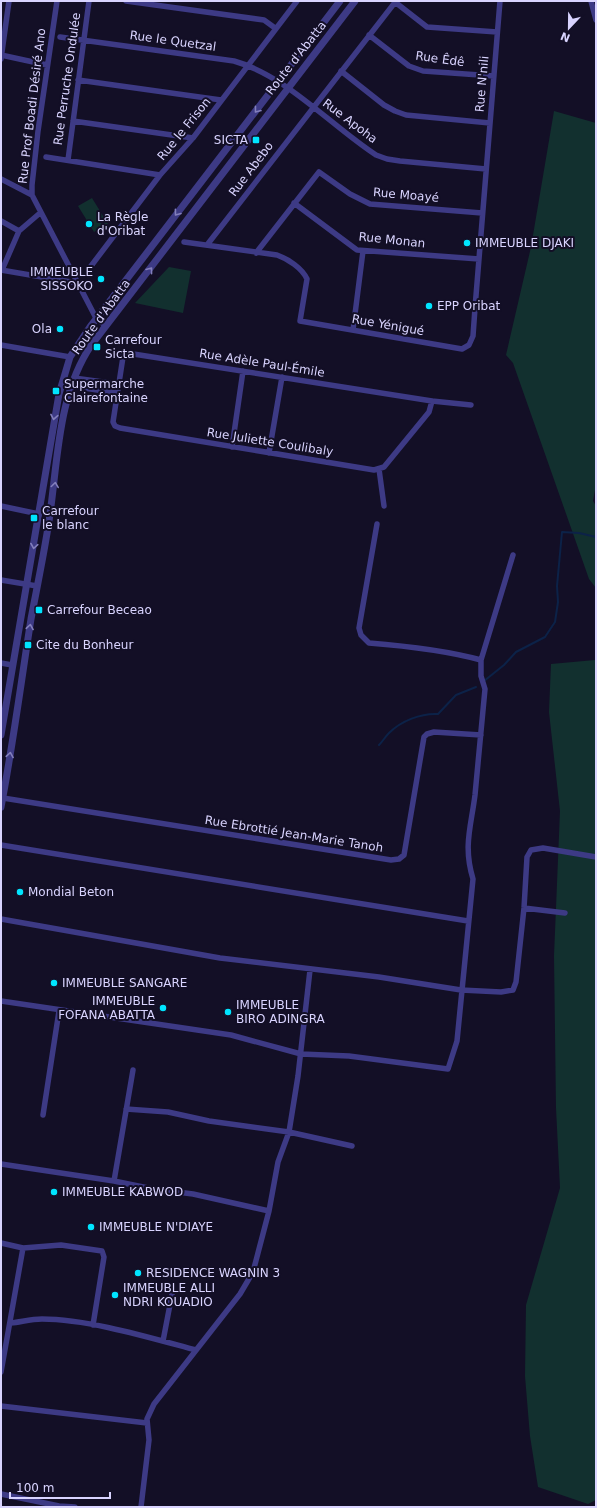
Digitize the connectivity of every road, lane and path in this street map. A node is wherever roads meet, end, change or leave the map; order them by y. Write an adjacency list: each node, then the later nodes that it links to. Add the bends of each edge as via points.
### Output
1 (9, 1): 17 (street)
2 (57, 1): 19 (street, Rue Prof Boadi Désiré Ano)
3 (89, 1): 16 (street, Rue Perruche Ondulée)
4 (126, 1): 12 (street, via 264,20)
5 (297, 1): 12 (street, Rue le Frison)
6 (340, 1): 24 (street, Route d'Abatta)
7 (355, 1): 25 (street, Route d'Abatta)
8 (500, 1): 13 (street, Rue N'nili)
9 (591, 1): 11 (street)
10 (396, 2): 13 (street, via 427,27); 14 (street)
11 (596, 20)
12 (275, 28): 20 (street, Rue le Frison)
13 (497, 32): 22 (street, Rue N'nili)
14 (369, 35): 21 (street); 22 (street, Rue Êdê, via 409,66 423,70)
15 (60, 37): 16 (street, Rue le Quetzal)
16 (83, 40): 20 (street, Rue le Quetzal); 23 (street, Rue Perruche Ondulée)
17 (1, 55): 18 (street); 19 (street)
18 (1, 58)
19 (47, 65): 36 (street, Rue Prof Boadi Désiré Ano)
20 (247, 65): 24 (street, Rue le Quetzal); 26 (street, Rue le Frison)
21 (341, 71): 27 (street); 29 (street, via 395,112)
22 (494, 76): 29 (street, Rue N'nili)
23 (78, 80): 26 (street); 28 (street, Rue Perruche Ondulée)
24 (279, 83): 25 (street, Rue Apoha); 50 (street, Route d'Abatta, one-way to 50)
25 (287, 89): 27 (street, Rue Apoha); 51 (street, Route d'Abatta, one-way to 25)
26 (222, 100): 30 (street, Rue le Frison)
27 (312, 107): 33 (street, Rue Apoha, via 360,144 387,159); 43 (street, Rue Abebo)
28 (73, 121): 30 (street); 32 (street, Rue Perruche Ondulée)
29 (490, 123): 33 (street, Rue N'nili)
30 (193, 138): 34 (street, Rue le Frison)
31 (46, 157): 32 (street)
32 (68, 160): 34 (street)
33 (486, 169): 39 (street, Rue Yénigué)
34 (160, 175): 48 (street, Rue le Frison)
35 (1, 179): 36 (street)
36 (32, 195): 38 (street, Rue Prof Boadi Désiré Ano)
37 (294, 203): 39 (street, Rue Moayé, via 319,172 350,194 370,204); 44 (street, Rue Monan, via 350,246); 45 (street, Rue Moayé)
38 (40, 213): 41 (street); 49 (street, Rue Prof Boadi Désiré Ano)
39 (482, 213): 46 (street, Rue Yénigué)
40 (1, 221): 41 (street)
41 (19, 231): 47 (street)
42 (184, 242): 43 (street, Rue Yénigué)
43 (208, 245): 45 (street, Rue Yénigué)
44 (363, 251): 46 (street, Rue Monan); 52 (street)
45 (256, 253): 52 (street, Rue Yénigué, via 285,258 305,274 307,279 300,321)
46 (479, 259): 52 (street, Rue Yénigué, via 473,336 469,345 462,349)
47 (1, 270): 49 (street)
48 (88, 270)
49 (77, 283): 50 (street, Rue Prof Boadi Désiré Ano)
50 (96, 318): 51 (street); 54 (street, Route d'Abatta)
51 (106, 326): 57 (street, Route d'Abatta, via 84,356)
52 (353, 330)
53 (1, 345): 54 (street)
54 (70, 357): 68 (street, Route d'Abatta, one-way to 68, via 54,418)
55 (243, 371): 56 (street, Rue Adèle Paul-Émile); 58 (street, Rue Adèle Paul-Émile, via 127,353 123,356); 63 (street)
56 (282, 377): 61 (street, Rue Adèle Paul-Émile); 64 (street)
57 (74, 378): 58 (street); 59 (street, Route d'Abatta)
58 (118, 384): 60 (street, Rue Juliette Coulibaly)
59 (71, 386): 60 (street); 73 (street, Route d'Abatta, one-way to 59)
60 (117, 393): 63 (street, Rue Juliette Coulibaly, via 113,422 115,426)
61 (432, 401): 62 (street, Rue Adèle Paul-Émile); 65 (street, via 429,412 384,467)
62 (471, 406)
63 (232, 446): 64 (street, Rue Juliette Coulibaly)
64 (269, 453): 65 (street, Rue Juliette Coulibaly)
65 (379, 469): 67 (street)
66 (1, 506): 68 (street)
67 (384, 506)
68 (40, 514): 72 (street, Route d'Abatta, one-way to 72)
69 (377, 524): 74 (street, via 359,628 364,640 369,643 456,653)
70 (513, 555): 74 (street)
71 (1, 580): 72 (street)
72 (28, 584): 73 (street); 76 (street, Route d'Abatta)
73 (37, 586): 80 (street, Route d'Abatta, one-way to 73)
74 (481, 660): 79 (street, via 481,676 485,689)
75 (1, 663): 76 (street)
76 (12, 665): 77 (street, Route d'Abatta)
77 (2, 714): 78 (street, Route d'Abatta)
78 (1, 735)
79 (481, 735): 80 (street, Rue Ebrottié Jean-Marie Tanoh, via 434,732 424,737 404,856 399,859 391,860); 87 (street, via 468,839 468,861 473,879)
80 (3, 798): 81 (street, Route d'Abatta)
81 (1, 807)
82 (1, 845): 87 (street)
83 (596, 857): 84 (street, via 543,848 531,850 526,857)
84 (524, 908): 85 (street); 89 (street, via 513,990)
85 (564, 913)
86 (1, 919): 88 (street, via 220,958)
87 (468, 921): 89 (street)
88 (310, 970): 89 (street); 92 (street)
89 (461, 990): 92 (street, via 457,1041 448,1069 348,1056)
90 (1, 1001): 91 (street)
91 (59, 1011): 92 (street, via 230,1035); 95 (street)
92 (301, 1054): 96 (street)
93 (133, 1070): 94 (street)
94 (126, 1109): 96 (street, via 168,1112 209,1121); 99 (street)
95 (43, 1116)
96 (289, 1132): 97 (street); 100 (street, via 278,1162)
97 (352, 1146)
98 (1, 1164): 99 (street)
99 (114, 1181): 100 (street, via 193,1194)
100 (269, 1211): 107 (street, via 253,1272 240,1294)
101 (1, 1243): 102 (street)
102 (23, 1248): 104 (street); 105 (street, via 62,1245 102,1251 104,1257)
103 (173, 1289): 106 (street)
104 (11, 1323): 105 (street, via 44,1319); 108 (street)
105 (93, 1325): 106 (street)
106 (163, 1341): 107 (street)
107 (196, 1350): 110 (street, via 154,1404)
108 (1, 1372)
109 (1, 1406): 110 (street)
110 (147, 1423): 114 (street, via 149,1440)
111 (1, 1494): 112 (street)
112 (58, 1506): 113 (street)
113 (75, 1507)
114 (142, 1507)

